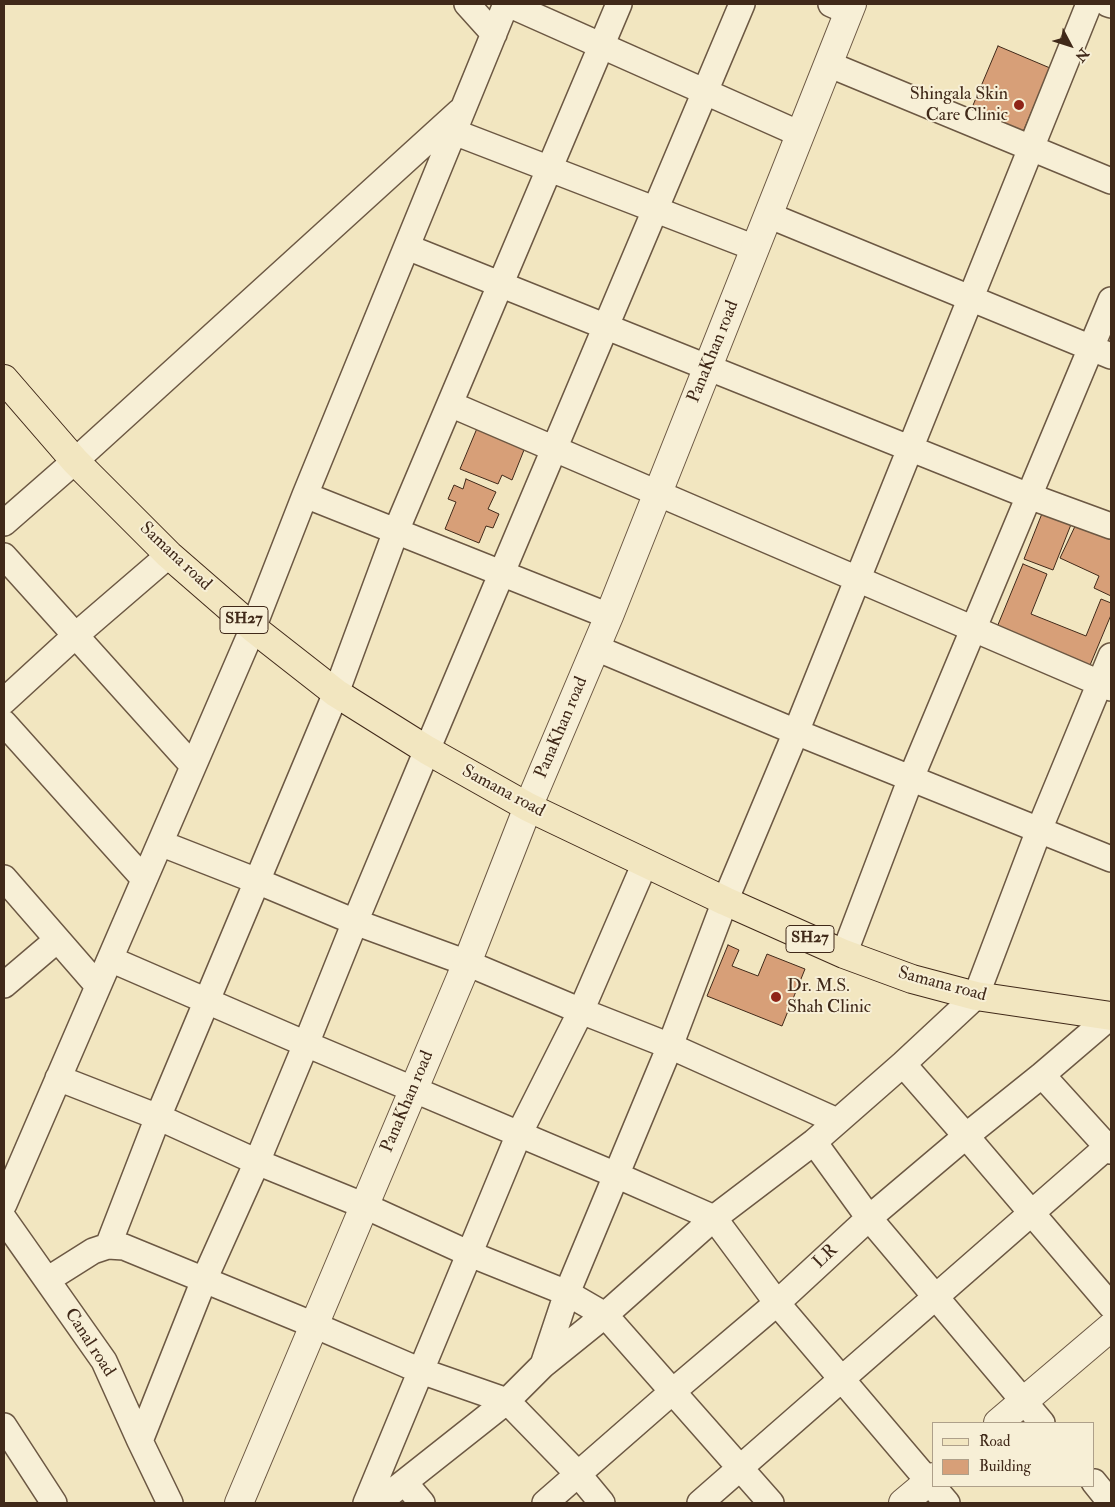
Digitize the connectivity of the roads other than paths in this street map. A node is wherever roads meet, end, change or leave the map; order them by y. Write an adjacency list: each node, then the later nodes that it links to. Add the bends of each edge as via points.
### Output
1 (467, 4): 7 (street)
2 (507, 4): 7 (street); 8 (street)
3 (618, 4): 8 (street)
4 (742, 4): 10 (street)
5 (1090, 4): 14 (street)
6 (844, 6): 9 (street, PanaKhan road)
7 (494, 34): 11 (street)
8 (601, 45): 10 (street); 15 (street)
9 (828, 64): 13 (street, PanaKhan road); 14 (street)
10 (704, 91): 13 (street); 17 (street)
11 (464, 106): 12 (street); 31 (street)
12 (454, 132): 15 (street); 19 (street)
13 (800, 134): 18 (street, PanaKhan road)
14 (1032, 148): 16 (street); 22 (street)
15 (549, 169): 17 (street); 21 (street)
16 (1111, 181)
17 (655, 209): 20 (street); 24 (street)
18 (768, 215): 20 (street, PanaKhan road); 22 (street)
19 (407, 247): 21 (street); 33 (street)
20 (755, 248): 26 (street, PanaKhan road)
21 (500, 284): 24 (street); 28 (street)
22 (971, 298): 25 (street); 30 (street)
23 (1111, 300): 25 (street)
24 (606, 327): 26 (street); 29 (street)
25 (1101, 352): 34 (street)
26 (708, 368): 30 (street); 32 (street, PanaKhan road)
27 (4, 379): 31 (main road, Samana road / SH27)
28 (450, 404): 29 (street); 37 (street)
29 (554, 449): 32 (street); 40 (street)
30 (910, 449): 34 (street); 41 (street)
31 (75, 461): 35 (street); 38 (main road, Samana road / SH27)
32 (658, 493): 41 (street); 42 (street, PanaKhan road)
33 (305, 495): 37 (street); 43 (street)
34 (1029, 496): 36 (street); 44 (street)
35 (4, 523)
36 (1111, 526)
37 (396, 531): 40 (street); 49 (street)
38 (169, 555): 43 (main road, Samana road / SH27); 45 (street)
39 (4, 556): 45 (street)
40 (502, 573): 42 (street); 53 (street)
41 (857, 579): 44 (street); 52 (street)
42 (609, 616): 46 (street, PanaKhan road)
43 (253, 628): 49 (main road, Samana road / SH27); 54 (street)
44 (973, 629): 48 (street); 55 (street)
45 (76, 635): 50 (street); 54 (street)
46 (596, 648): 52 (street); 56 (street, PanaKhan road)
47 (1111, 656): 48 (street)
48 (1106, 686): 57 (street)
49 (336, 693): 53 (main road, Samana road / SH27); 63 (street)
50 (4, 701)
51 (4, 723): 62 (street)
52 (796, 732): 55 (street); 64 (street)
53 (426, 750): 56 (main road, Samana road / SH27); 65 (street)
54 (193, 766): 58 (street)
55 (911, 778): 57 (street); 67 (street)
56 (528, 806): 60 (main road, Samana road / SH27); 69 (street, PanaKhan road)
57 (1040, 830): 59 (street); 72 (street)
58 (160, 843): 62 (street); 63 (street)
59 (1111, 859)
60 (645, 863): 64 (main road, Samana road / SH27); 74 (street)
61 (4, 878): 66 (street)
62 (144, 879): 68 (street)
63 (257, 881): 65 (street); 73 (street)
64 (725, 901): 67 (main road, Samana road / SH27); 77 (street)
65 (355, 922): 69 (street); 76 (street)
66 (57, 940): 70 (street); 71 (street)
67 (844, 954): 72 (main road, Samana road / SH27, via 912,979)
68 (110, 959): 71 (street); 73 (street)
69 (467, 963): 74 (street); 81 (street, PanaKhan road)
70 (4, 985)
71 (98, 986): 80 (street)
72 (976, 996): 75 (main road, Samana road / SH27); 78 (street)
73 (207, 1000): 76 (street); 82 (street)
74 (581, 1011): 77 (street); 84 (street)
75 (1111, 1016): 79 (street, LR)
76 (306, 1044): 81 (street); 88 (street)
77 (670, 1046): 83 (street); 89 (street)
78 (903, 1064): 83 (street); 85 (street)
79 (1042, 1075): 85 (street, LR); 87 (street)
80 (58, 1078): 82 (street); 90 (street)
81 (414, 1089): 84 (street); 91 (street, PanaKhan road)
82 (158, 1117): 88 (street); 96 (street)
83 (837, 1121): 86 (street)
84 (519, 1134): 89 (street); 97 (street)
85 (966, 1136): 92 (street); 94 (street, LR)
86 (814, 1142): 93 (street); 94 (street)
87 (1109, 1149): 92 (street)
88 (257, 1162): 91 (street); 99 (street)
89 (616, 1175): 93 (street); 100 (street)
90 (4, 1204)
91 (364, 1206): 97 (street); 105 (street, PanaKhan road)
92 (1033, 1213): 101 (street); 103 (street)
93 (714, 1218): 102 (street); 104 (street)
94 (869, 1218): 101 (street); 102 (street, LR)
95 (4, 1219): 98 (street, Canal road)
96 (108, 1246): 98 (street, via 93,1251); 99 (street, via 124,1248)
97 (470, 1254): 100 (street); 108 (street)
98 (47, 1280): 116 (street, Canal road, via 104,1361)
99 (204, 1280): 105 (street); 116 (street)
100 (567, 1293): 104 (street); 107 (street)
101 (936, 1297): 109 (street); 112 (street)
102 (777, 1303): 109 (street); 110 (street, LR)
103 (1111, 1306)
104 (605, 1315): 107 (street); 110 (street)
105 (314, 1325): 108 (street); 126 (street, PanaKhan road)
106 (1111, 1327): 112 (street)
107 (543, 1364): 111 (street)
108 (421, 1371): 111 (street); 127 (street)
109 (842, 1379): 117 (street); 119 (street)
110 (672, 1392): 117 (street); 118 (street, LR)
111 (506, 1400): 118 (street); 120 (street)
112 (1023, 1401): 113 (street); 114 (street)
113 (999, 1422)
114 (1041, 1422)
115 (4, 1426): 124 (street)
116 (140, 1441): 125 (street, Canal road)
117 (740, 1468): 132 (street); 133 (street)
118 (578, 1474): 130 (street, LR); 131 (street)
119 (931, 1480): 134 (street)
120 (405, 1483): 128 (street); 129 (street)
121 (1095, 1483): 123 (street)
122 (936, 1487): 135 (street)
123 (1111, 1502)
124 (54, 1503)
125 (170, 1503)
126 (239, 1503)
127 (366, 1503)
128 (378, 1503)
129 (422, 1503)
130 (545, 1503)
131 (602, 1503)
132 (700, 1503)
133 (771, 1503)
134 (903, 1503)
135 (946, 1503)

